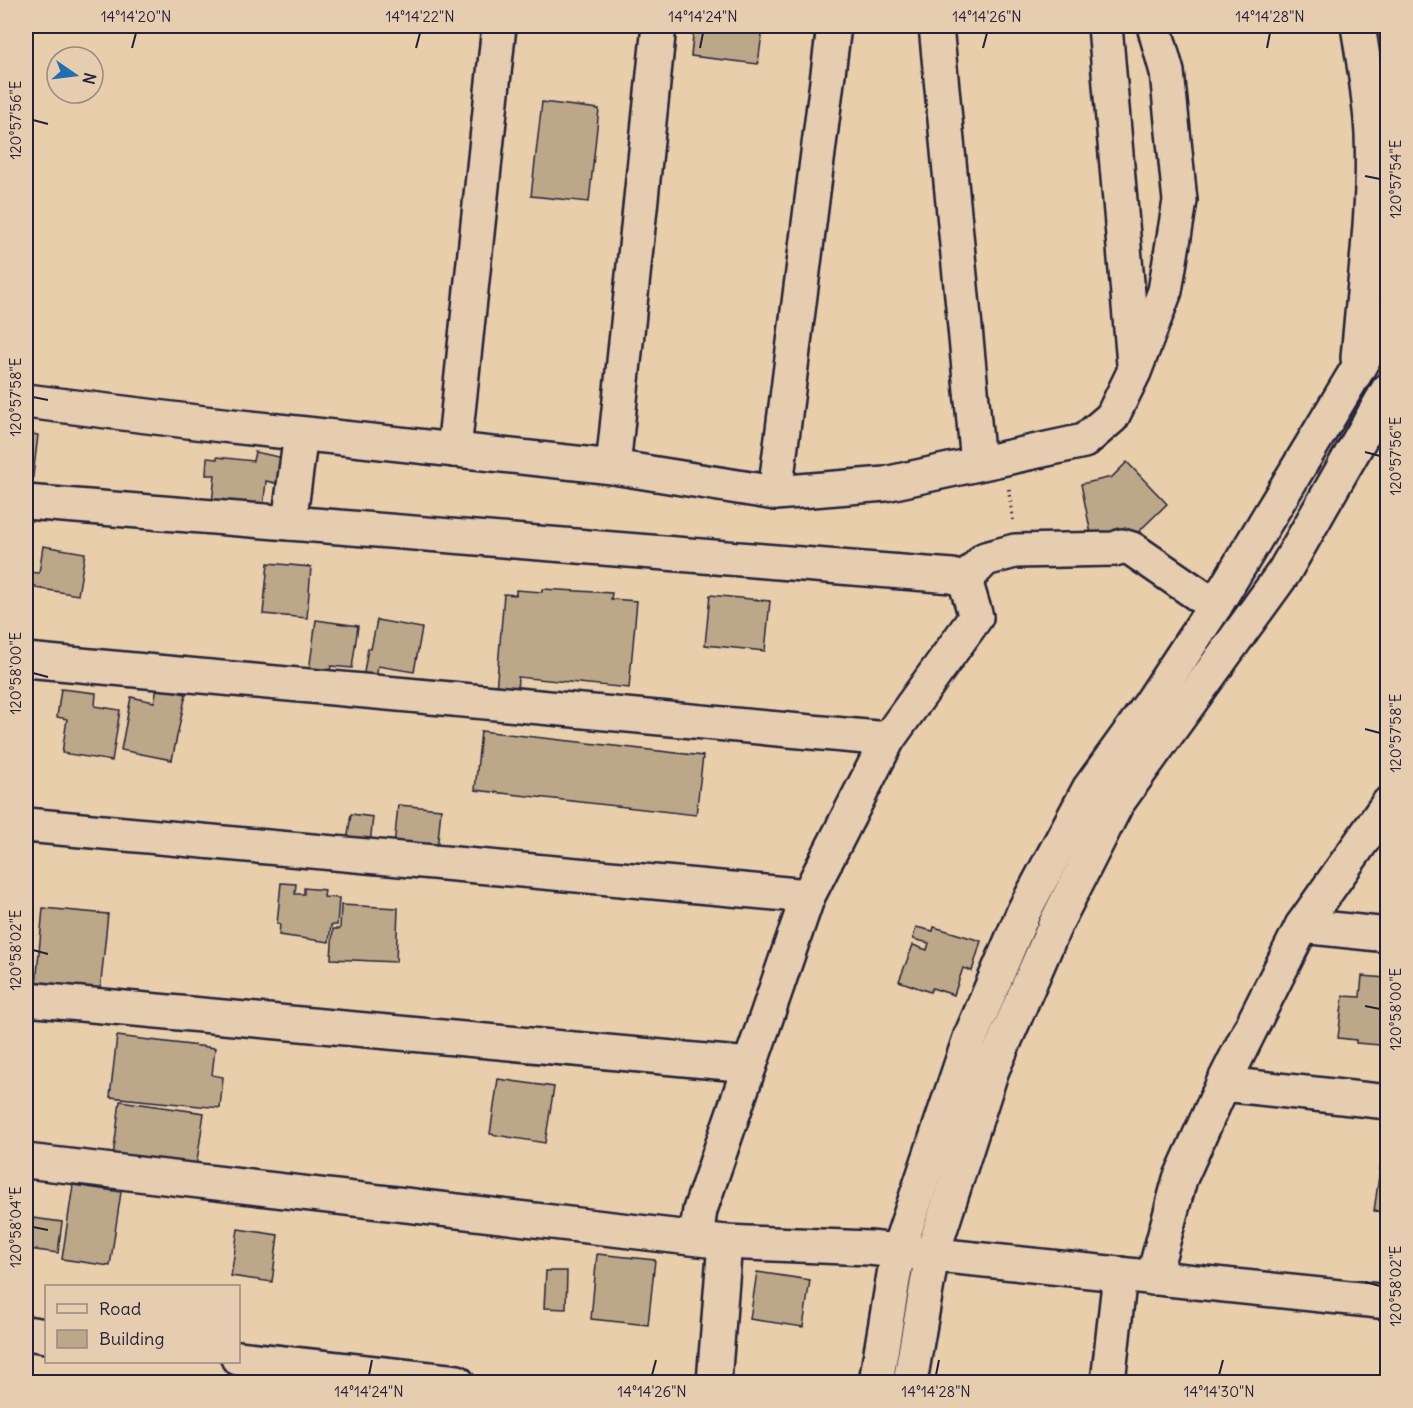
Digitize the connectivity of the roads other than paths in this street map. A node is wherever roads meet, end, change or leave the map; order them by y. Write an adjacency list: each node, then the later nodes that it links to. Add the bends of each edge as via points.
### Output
1 (499, 26): 15 (street)
2 (659, 26): 17 (street)
3 (834, 26): 19 (street)
4 (936, 26): 16 (street)
5 (1105, 26): 10 (street)
6 (1154, 26): 10 (street, via 1167,72 1180,201 1164,291)
7 (1358, 26): 9 (street, via 1372,134 1371,199)
8 (1388, 315): 9 (street)
9 (1357, 370): 23 (street)
10 (1134, 372): 16 (street, via 1112,417 1084,441)
11 (1388, 390): 18 (street)
12 (26, 401): 14 (street)
13 (1388, 431): 18 (street)
14 (301, 434): 15 (street); 21 (street)
15 (454, 450): 17 (street)
16 (992, 460): 19 (street, via 885,484)
17 (613, 467): 19 (street)
18 (1342, 472): 38 (street, via 1284,572 1118,804 1056,923 992,1070)
19 (775, 494)
20 (26, 502): 21 (street)
21 (289, 523): 22 (street)
22 (966, 580): 23 (street, via 985,560 1015,551 1122,546); 25 (street, via 976,617)
23 (1215, 606): 37 (street, via 1089,789 1024,911 970,1038)
24 (26, 660): 25 (street)
25 (888, 739): 28 (street)
26 (1388, 804): 29 (street)
27 (26, 825): 28 (street)
28 (808, 896): 32 (street)
29 (1302, 926): 30 (street); 33 (street)
30 (1388, 934)
31 (26, 999): 32 (street)
32 (750, 1065): 36 (street, via 700,1210)
33 (1223, 1084): 34 (street); 40 (street, via 1180,1179)
34 (1388, 1102)
35 (26, 1161): 36 (street)
36 (711, 1240): 37 (street); 46 (street)
37 (898, 1251): 38 (street); 47 (street)
38 (932, 1255): 39 (street); 48 (street)
39 (1120, 1274): 40 (street); 49 (street)
40 (1154, 1278): 41 (street)
41 (1388, 1302)
42 (26, 1333): 43 (street)
43 (45, 1336)
44 (240, 1358): 45 (street)
45 (457, 1383)
46 (714, 1383)
47 (876, 1383)
48 (910, 1383)
49 (1108, 1383)

